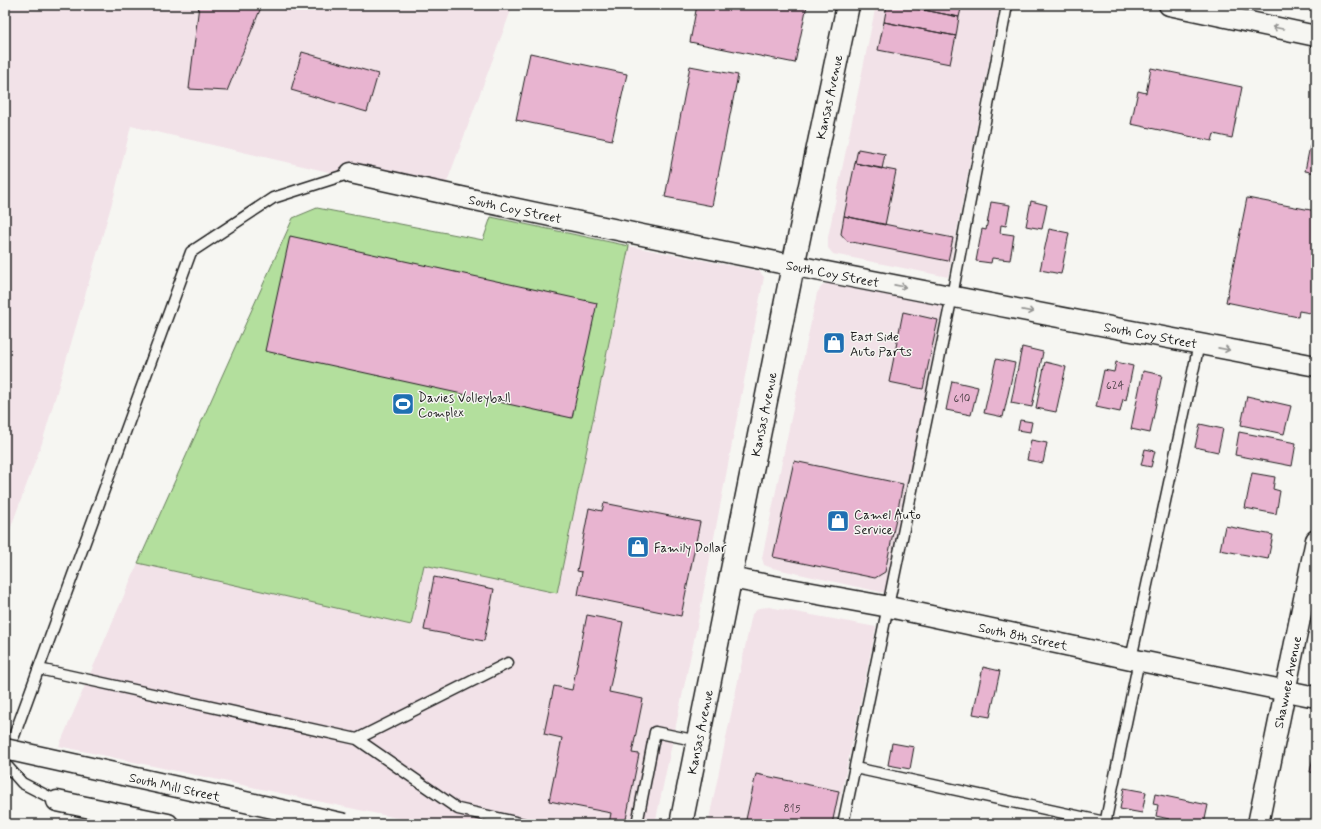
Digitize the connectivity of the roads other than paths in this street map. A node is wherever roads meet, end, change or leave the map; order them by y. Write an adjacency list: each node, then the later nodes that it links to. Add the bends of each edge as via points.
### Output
1 (848, 5): 6 (main road, Kansas Avenue)
2 (1007, 5): 7 (lane)
3 (1169, 5): 4 (street, one-way to 3)
4 (1316, 36)
5 (351, 173): 6 (street, South Coy Street); 15 (lane, via 273,198 191,252)
6 (793, 266): 7 (street, South Coy Street, one-way to 7); 11 (main road, Kansas Avenue)
7 (952, 296): 8 (street, South Coy Street, one-way to 8); 12 (lane)
8 (1199, 344): 9 (street, South Coy Street, one-way to 9); 13 (lane)
9 (1316, 366)
10 (1316, 540): 16 (street, Shawnee Avenue)
11 (730, 578): 12 (street, South 8th Street); 19 (main road, Kansas Avenue)
12 (889, 607): 13 (street, South 8th Street); 21 (lane)
13 (1135, 660): 16 (street, South 8th Street); 24 (lane)
14 (508, 663): 18 (lane)
15 (39, 669): 18 (lane); 20 (lane)
16 (1286, 690): 17 (street, South 8th Street); 30 (street, Shawnee Avenue)
17 (1316, 697)
18 (357, 739): 26 (lane, via 458,809)
19 (698, 741): 27 (lane, via 655,732); 28 (main road, Kansas Avenue)
20 (9, 751): 22 (lane, via 22,783); 25 (street, South Mill Street, bridge)
21 (855, 768): 24 (lane); 29 (lane)
22 (57, 801): 23 (street)
23 (158, 823)
24 (1105, 823)
25 (345, 824)
26 (524, 824)
27 (637, 824)
28 (682, 824)
29 (843, 824)
30 (1258, 824)

